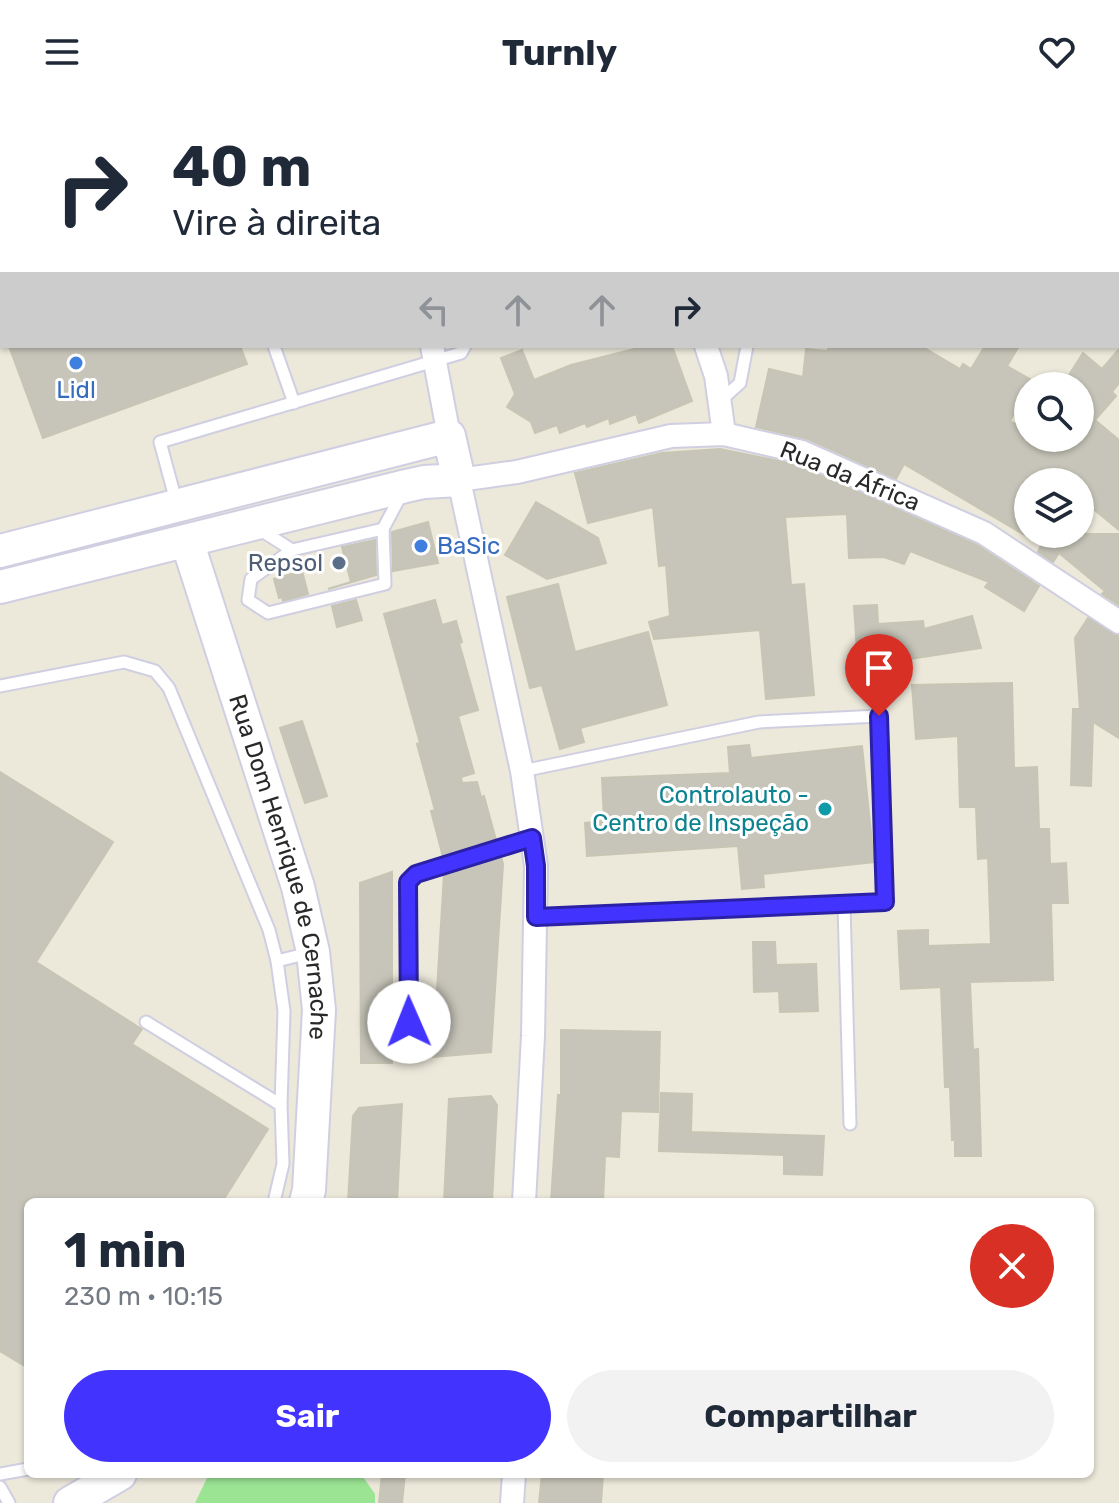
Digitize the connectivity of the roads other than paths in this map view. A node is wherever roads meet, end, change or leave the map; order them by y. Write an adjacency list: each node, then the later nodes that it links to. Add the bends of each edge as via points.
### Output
1 (275, 348): 7 (lane)
2 (464, 348): 5 (lane, via 461,353)
3 (707, 348): 6 (street)
4 (747, 348): 6 (lane, via 740,383)
5 (434, 352): 7 (lane); 9 (street)
6 (719, 402): 8 (street)
7 (294, 403): 12 (lane, via 160,442)
8 (724, 434): 10 (street, Rua da África, via 671,436); 19 (street, Rua da África, via 802,452 984,533)
9 (449, 436): 10 (main road); 12 (main road)
10 (459, 480): 11 (main road); 21 (street)
11 (406, 486): 13 (main road); 14 (lane)
12 (177, 506): 15 (street); 17 (main road)
13 (252, 525): 15 (main road); 16 (lane)
14 (383, 529): 16 (lane); 16 (lane, via 385,584 268,613 248,600 251,579)
15 (187, 541): 18 (main road); 25 (main road, Rua Dom Henrique de Cernache, via 298,887)
16 (292, 550)
17 (0, 551)
18 (0, 587)
19 (1119, 622)
20 (0, 686): 26 (lane, via 124,662 155,671 169,688)
21 (522, 771): 22 (street); 23 (lane, via 759,722 879,716 885,902)
22 (532, 838): 24 (street); 28 (lane, via 416,874 408,882)
23 (844, 905): 24 (lane); 30 (lane)
24 (536, 917): 33 (street)
25 (313, 952): 26 (lane); 32 (main road, Rua Dom Henrique de Cernache, via 319,1010)
26 (277, 961): 29 (lane, via 284,1011)
27 (146, 1022): 29 (lane)
28 (410, 1053)
29 (281, 1105): 31 (lane, via 283,1164)
30 (850, 1124)
31 (275, 1198)
32 (307, 1198)
33 (524, 1198)
34 (24, 1470): 35 (lane)
35 (0, 1474)
36 (113, 1478): 40 (main road)
37 (514, 1478): 41 (street)
38 (0, 1487): 39 (lane)
39 (9, 1503)
40 (70, 1503)
41 (512, 1503)

